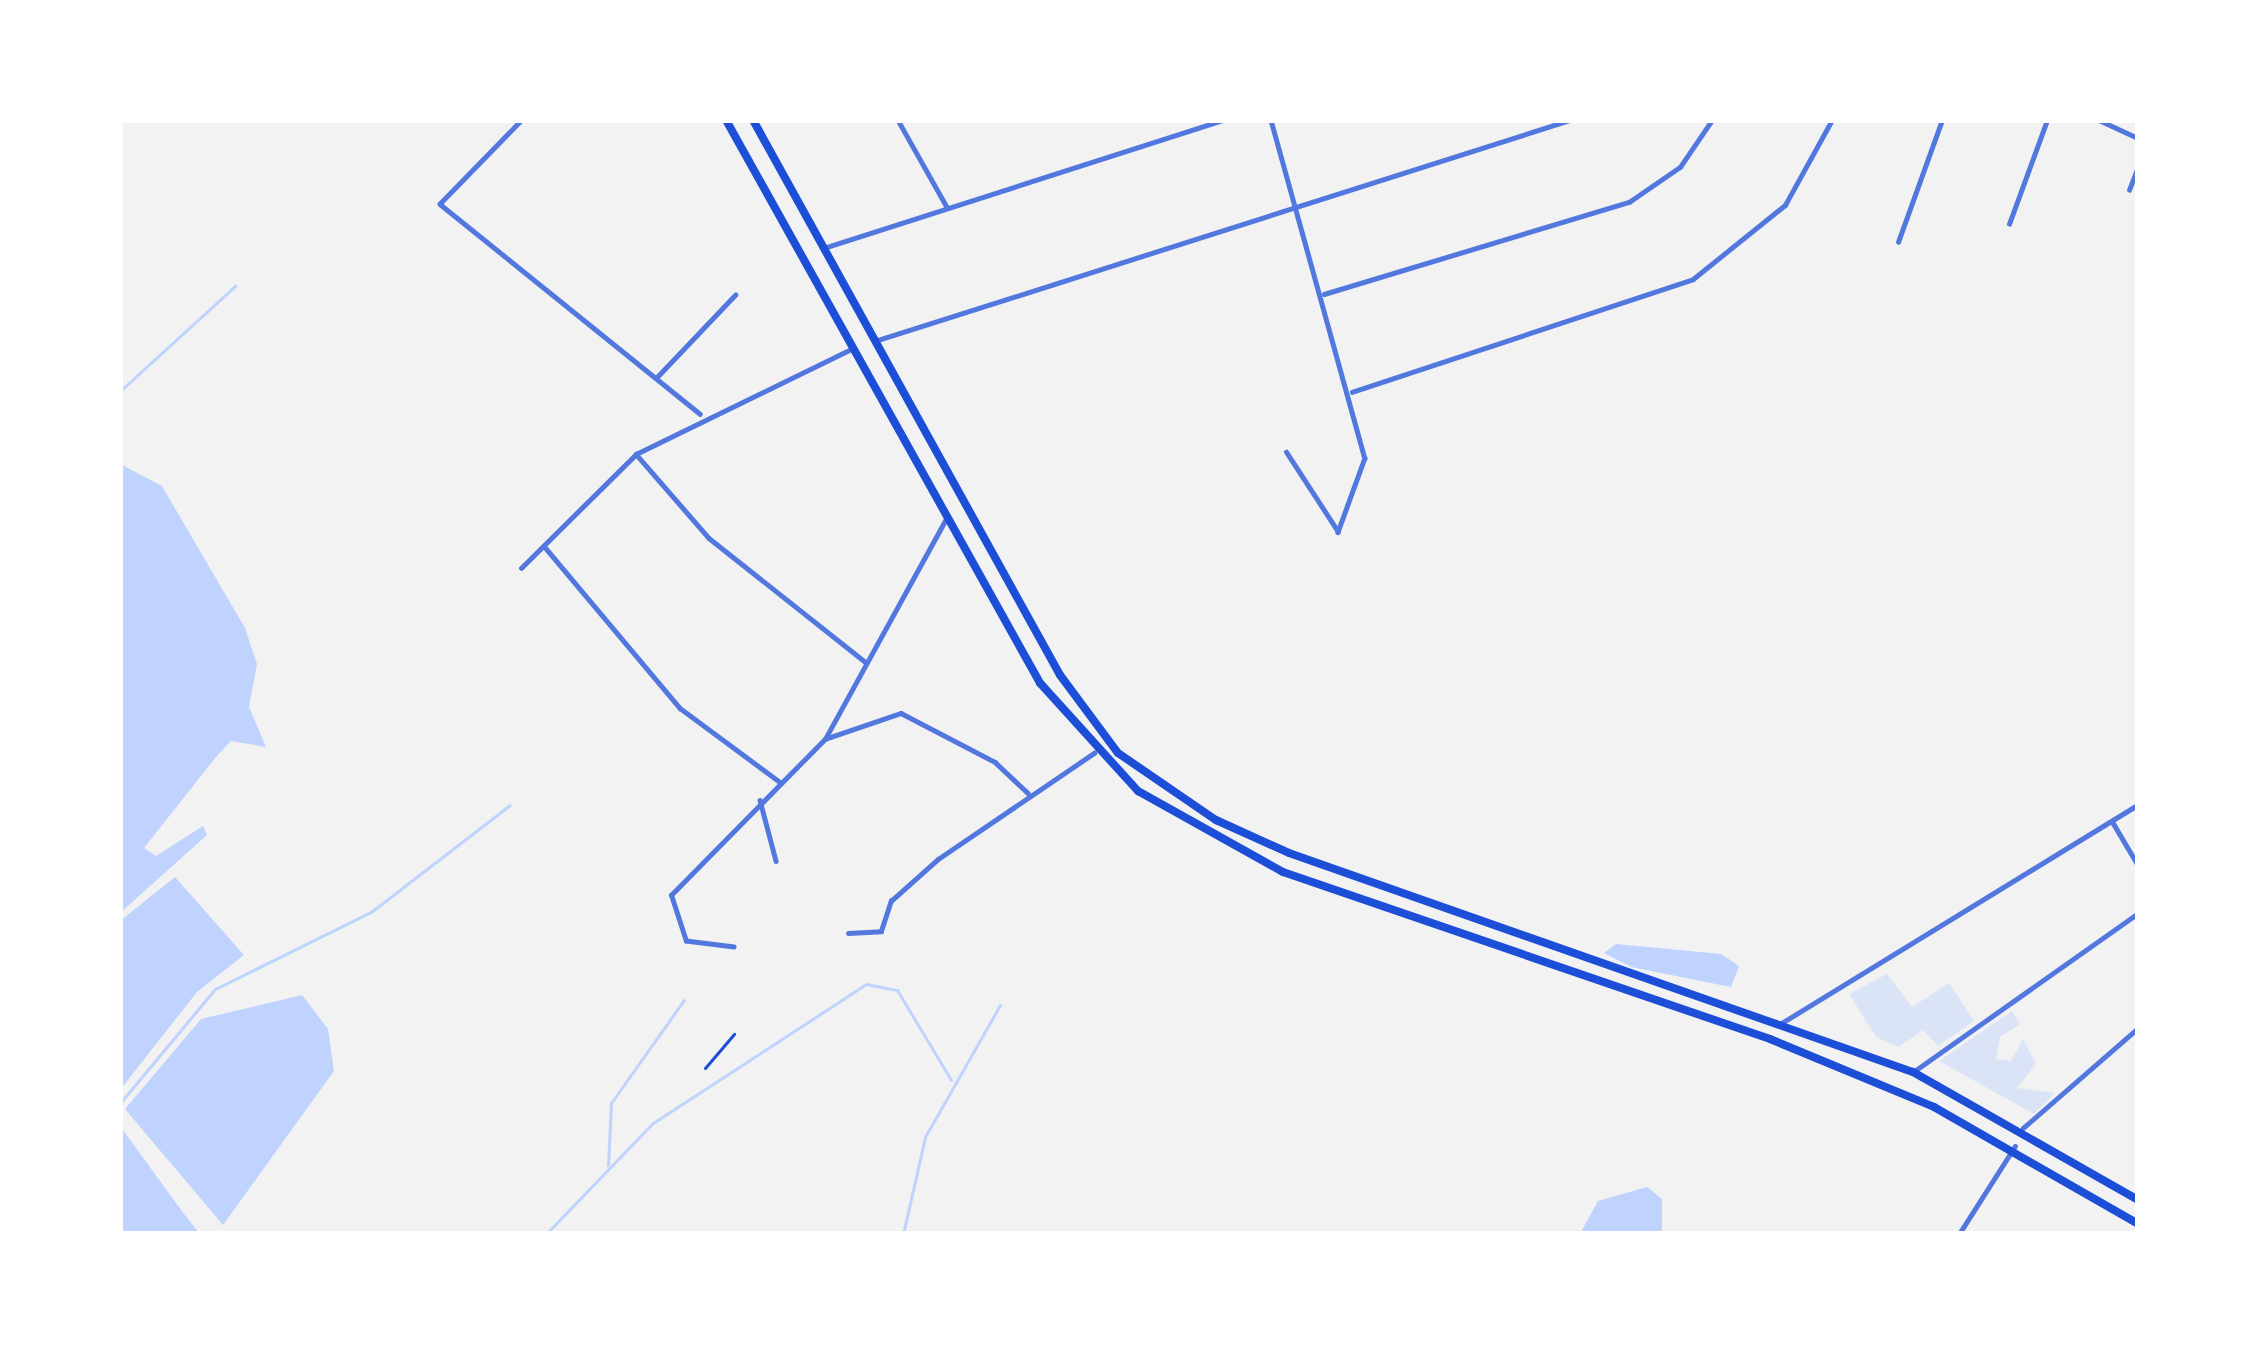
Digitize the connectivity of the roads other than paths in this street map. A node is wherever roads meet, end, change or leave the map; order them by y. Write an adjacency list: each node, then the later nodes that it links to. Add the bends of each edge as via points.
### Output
1 (522, 120): 25 (street, via 440,204)
2 (726, 120): 24 (main road)
3 (753, 120): 20 (main road)
4 (898, 120): 16 (street)
5 (1222, 120): 16 (street)
6 (1271, 120): 17 (street)
7 (1570, 120): 17 (street)
8 (1712, 120): 22 (street, via 1680,167 1629,202)
9 (1832, 120): 26 (street, via 1784,206 1705,272 1642,303)
10 (1942, 120): 19 (street)
11 (2047, 120): 18 (street)
12 (2099, 120): 13 (street)
13 (2138, 138)
14 (2138, 166): 15 (street)
15 (2129, 190)
16 (947, 207): 20 (street)
17 (1297, 211): 22 (street); 23 (street)
18 (2009, 224)
19 (1898, 242)
20 (824, 248): 23 (main road)
21 (735, 295): 25 (street)
22 (1322, 295): 26 (street)
23 (875, 341): 46 (main road, via 1060,675 1153,780 1289,853)
24 (852, 348): 27 (street); 30 (main road)
25 (656, 378): 27 (street)
26 (1352, 392): 28 (street, via 1364,479 1338,532)
27 (700, 414): 29 (street)
28 (1286, 452)
29 (636, 454): 31 (street); 33 (street, via 709,538)
30 (946, 519): 33 (street); 35 (main road, via 1040,683)
31 (543, 545): 32 (street); 36 (street, via 680,708)
32 (521, 568)
33 (864, 661): 34 (street)
34 (825, 739): 36 (street); 37 (street, via 901,713 980,752)
35 (1094, 752): 37 (street); 50 (main road, via 1176,820 1283,872 1770,1039)
36 (780, 782): 38 (street)
37 (1028, 793): 44 (street, via 891,901 881,931)
38 (760, 800): 41 (street); 45 (street, via 669,899 686,941)
39 (2138, 805): 40 (street)
40 (2112, 821): 42 (street); 46 (street)
41 (776, 861)
42 (2138, 865)
43 (2138, 913): 48 (street)
44 (848, 933)
45 (734, 947)
46 (1780, 1024): 48 (main road)
47 (2138, 1028): 49 (street)
48 (1913, 1072): 49 (main road)
49 (2023, 1128): 51 (main road)
50 (2015, 1146): 52 (main road); 53 (street)
51 (2136, 1195)
52 (2138, 1224)
53 (1959, 1234)

